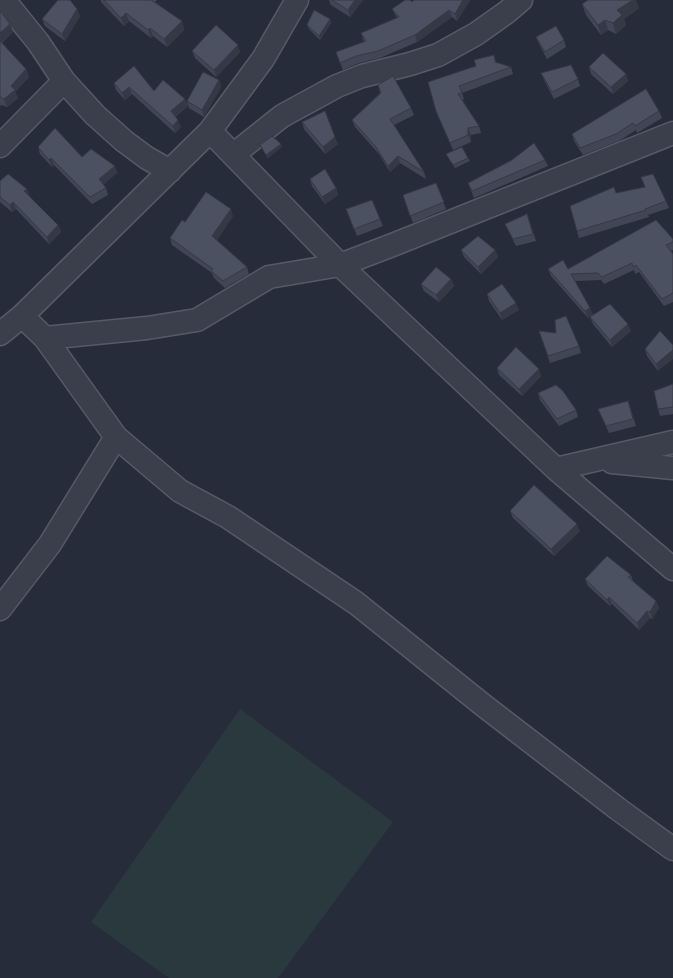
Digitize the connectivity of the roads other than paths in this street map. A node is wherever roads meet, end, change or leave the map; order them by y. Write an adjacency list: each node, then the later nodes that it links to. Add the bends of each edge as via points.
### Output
1 (4, 0): 4 (street)
2 (297, 0): 5 (street, via 263,59)
3 (521, 0): 8 (street, via 476,34 438,55 337,86 282,116)
4 (64, 81): 7 (street); 9 (street, via 124,141)
5 (210, 131): 8 (street); 9 (street)
6 (673, 133): 10 (street)
7 (0, 146)
8 (233, 155): 10 (street)
9 (170, 171): 11 (street)
10 (340, 265): 13 (street, via 269,277 197,320); 18 (street)
11 (22, 316): 12 (street); 13 (street)
12 (0, 334)
13 (45, 338): 14 (street)
14 (116, 437): 20 (street, via 50,544); 21 (street, via 180,491 228,517 356,603 483,705)
15 (673, 442): 16 (street)
16 (596, 460): 17 (street); 18 (street)
17 (673, 468)
18 (556, 469): 19 (street)
19 (673, 569)
20 (0, 609)
21 (673, 849)

